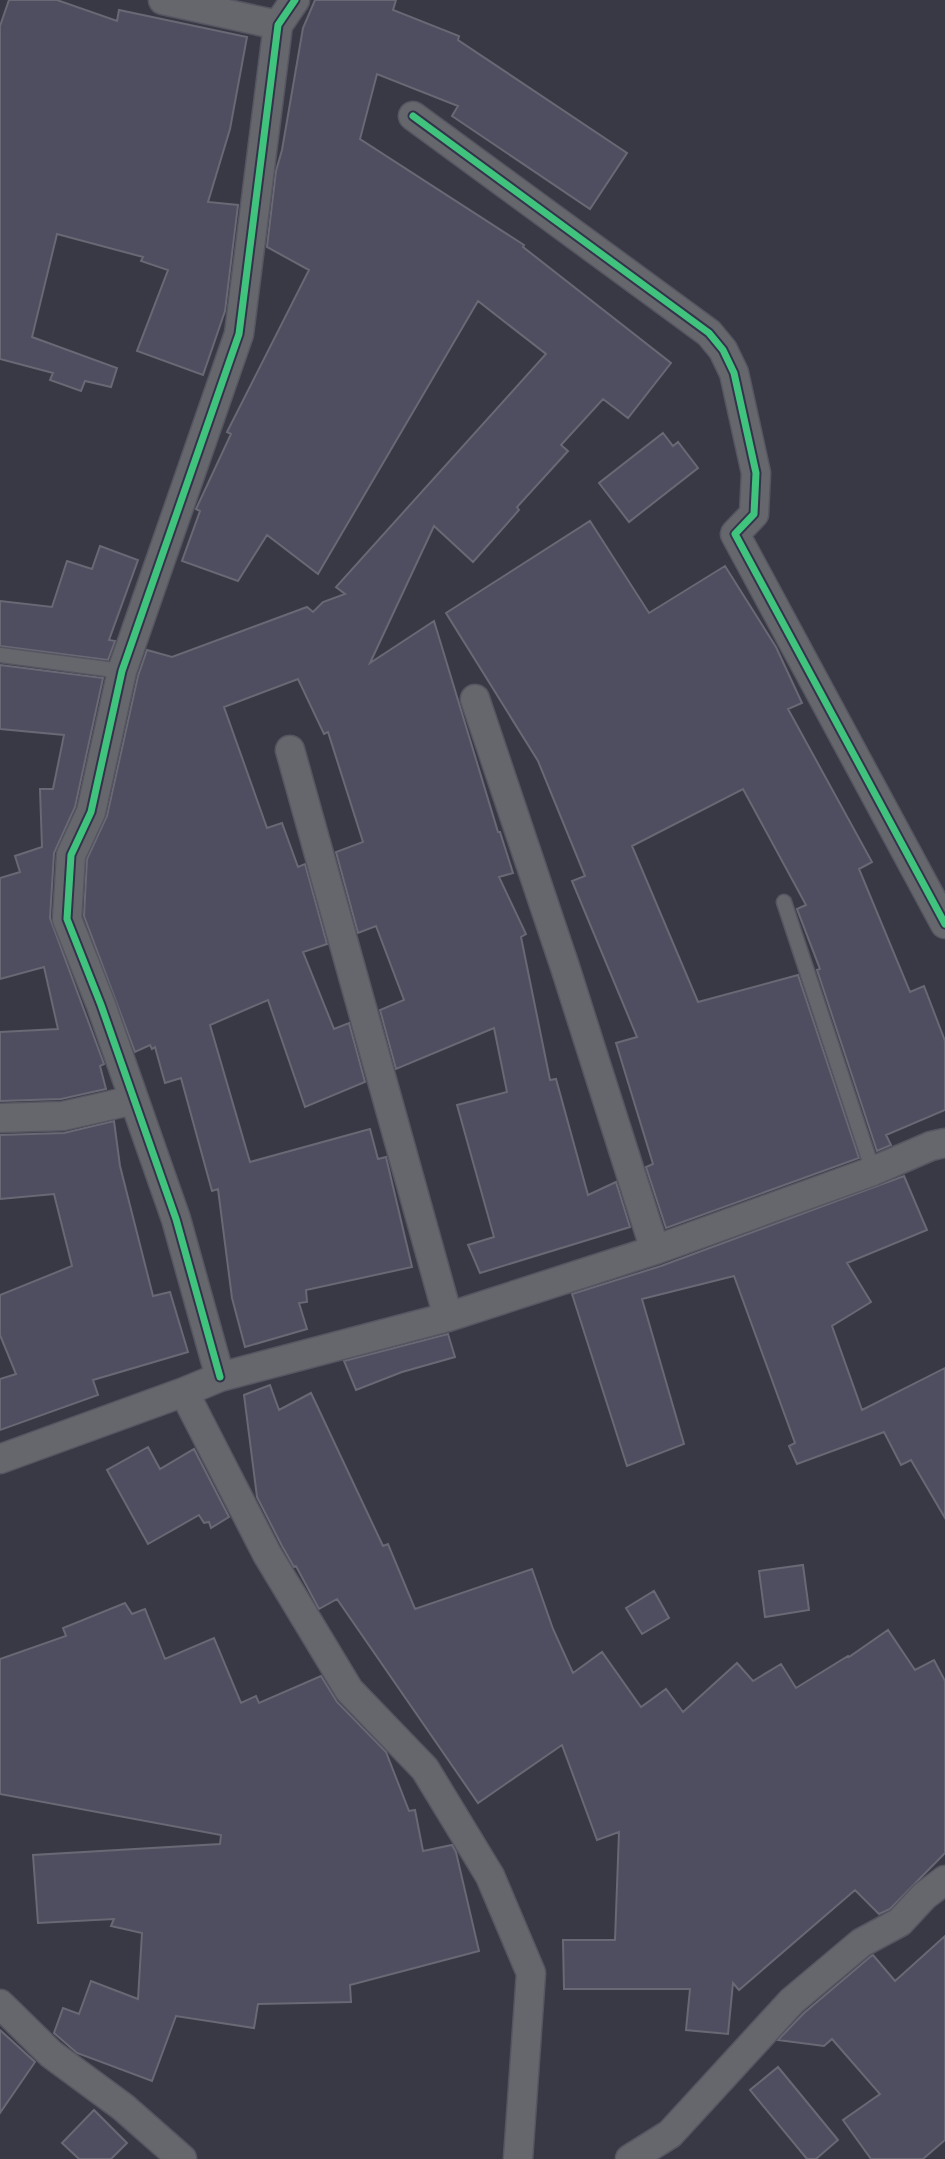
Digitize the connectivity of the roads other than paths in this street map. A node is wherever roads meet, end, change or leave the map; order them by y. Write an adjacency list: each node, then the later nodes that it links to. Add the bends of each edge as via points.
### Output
1 (163, 0): 3 (street)
2 (295, 0): 3 (street)
3 (278, 25): 6 (street, via 239,334)
4 (413, 116): 9 (street, via 709,332 723,350 734,373 756,473 754,514 735,534)
5 (0, 655): 6 (lane)
6 (122, 671): 12 (street, via 91,812 71,855 67,919)
7 (475, 699): 16 (street)
8 (289, 750): 17 (street)
9 (936, 886): 11 (street)
10 (784, 902): 15 (lane)
11 (945, 924)
12 (134, 1100): 13 (street, via 63,1116); 18 (street, via 176,1219)
13 (0, 1118)
14 (940, 1153): 15 (street)
15 (873, 1171): 16 (street)
16 (655, 1250): 17 (street)
17 (448, 1317): 18 (street)
18 (220, 1377): 19 (street)
19 (184, 1392): 20 (street); 24 (street, via 267,1554 349,1690 425,1769 490,1876 531,1973)
20 (0, 1459)
21 (945, 1880): 25 (street, via 900,1922 861,1943 792,2001 670,2134)
22 (0, 2004): 23 (street, via 51,2054 123,2107)
23 (182, 2159)
24 (518, 2159)
25 (629, 2159)

